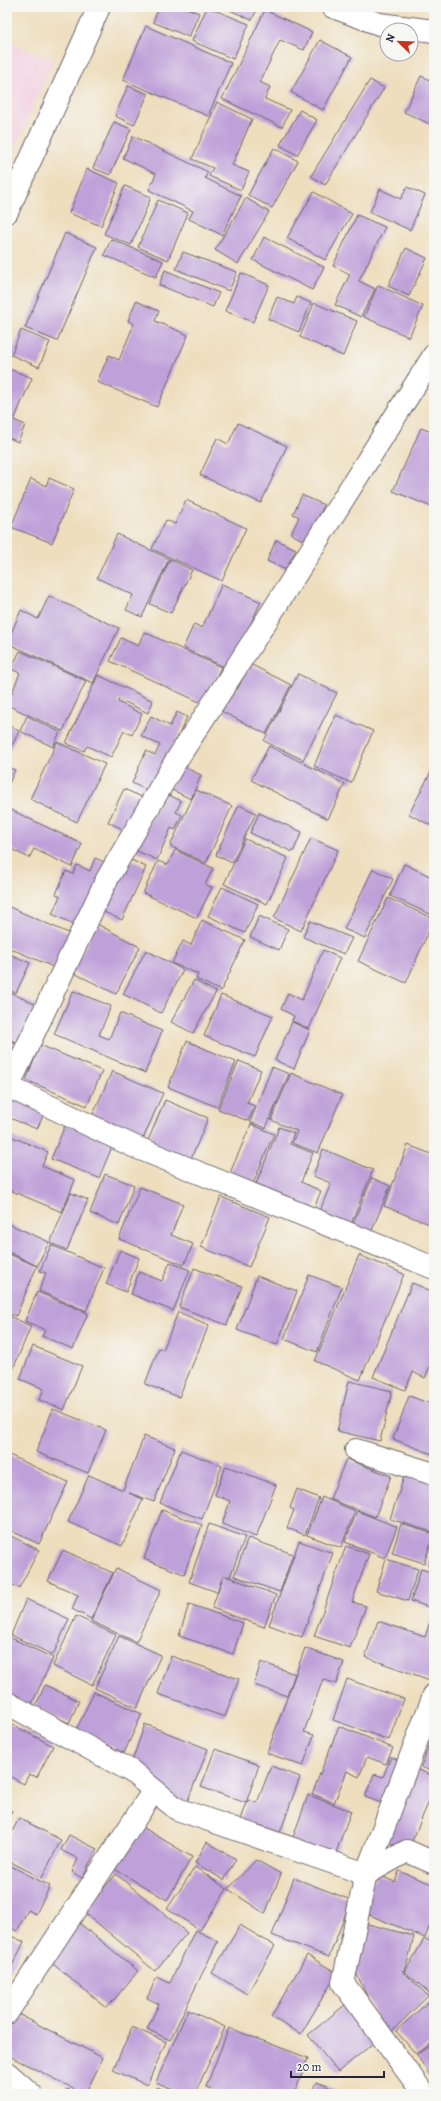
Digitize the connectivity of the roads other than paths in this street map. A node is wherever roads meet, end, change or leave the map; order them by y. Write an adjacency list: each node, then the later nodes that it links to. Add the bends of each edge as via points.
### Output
1 (99, 7): 4 (street)
2 (333, 7): 3 (street, via 379,24)
3 (434, 31)
4 (7, 212)
5 (434, 355): 6 (street, via 174,764 107,879)
6 (7, 1087): 7 (street, via 133,1146)
7 (434, 1268)
8 (356, 1450): 9 (street)
9 (434, 1474)
10 (434, 1695): 14 (street)
11 (7, 1703): 12 (street, via 131,1771)
12 (154, 1790): 14 (street, via 177,1809); 15 (street)
13 (434, 1864): 14 (street, via 407,1851)
14 (366, 1874): 17 (street, via 343,1982)
15 (7, 2013)
16 (7, 2073): 18 (street)
17 (421, 2090)
18 (31, 2094)

